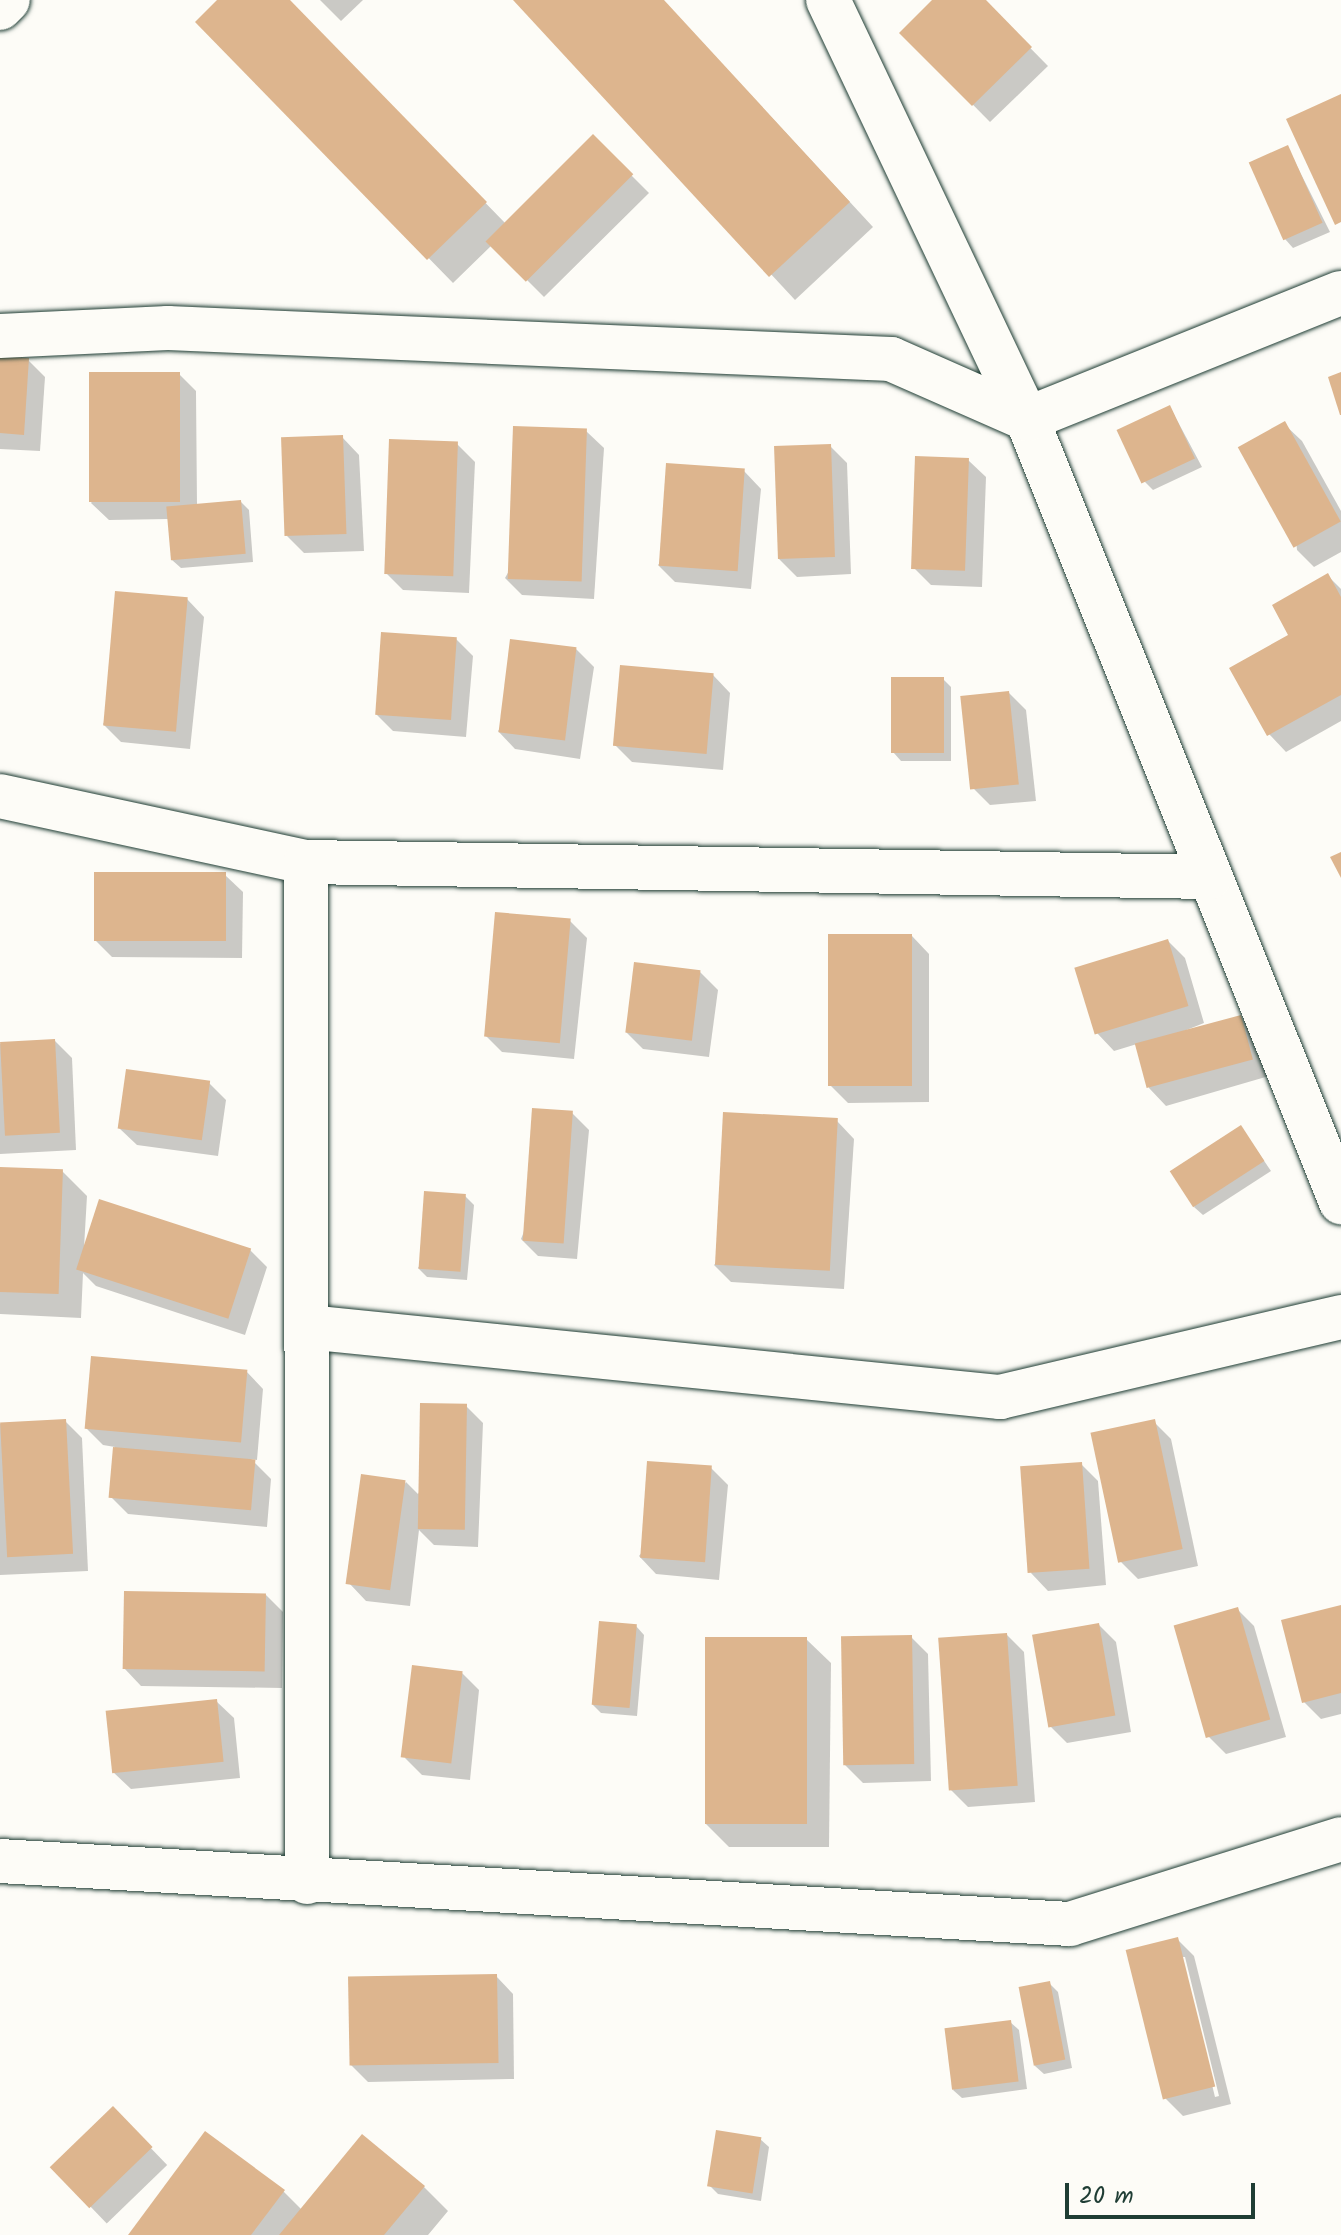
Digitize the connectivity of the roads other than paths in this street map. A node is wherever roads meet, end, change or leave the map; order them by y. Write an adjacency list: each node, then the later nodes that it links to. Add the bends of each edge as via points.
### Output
1 (8, 0): 3 (street)
2 (828, 0): 6 (street)
3 (0, 8)
4 (1341, 293): 6 (street)
5 (0, 336): 6 (street, via 168,328 891,359)
6 (1027, 419): 9 (street)
7 (0, 796): 8 (street)
8 (306, 862): 9 (street); 12 (street)
9 (1210, 877): 10 (street)
10 (1341, 1202)
11 (1341, 1317): 12 (street, via 1000,1397)
12 (307, 1327): 15 (street)
13 (1341, 1839): 15 (street, via 1070,1924)
14 (0, 1861): 15 (street)
15 (307, 1882)

